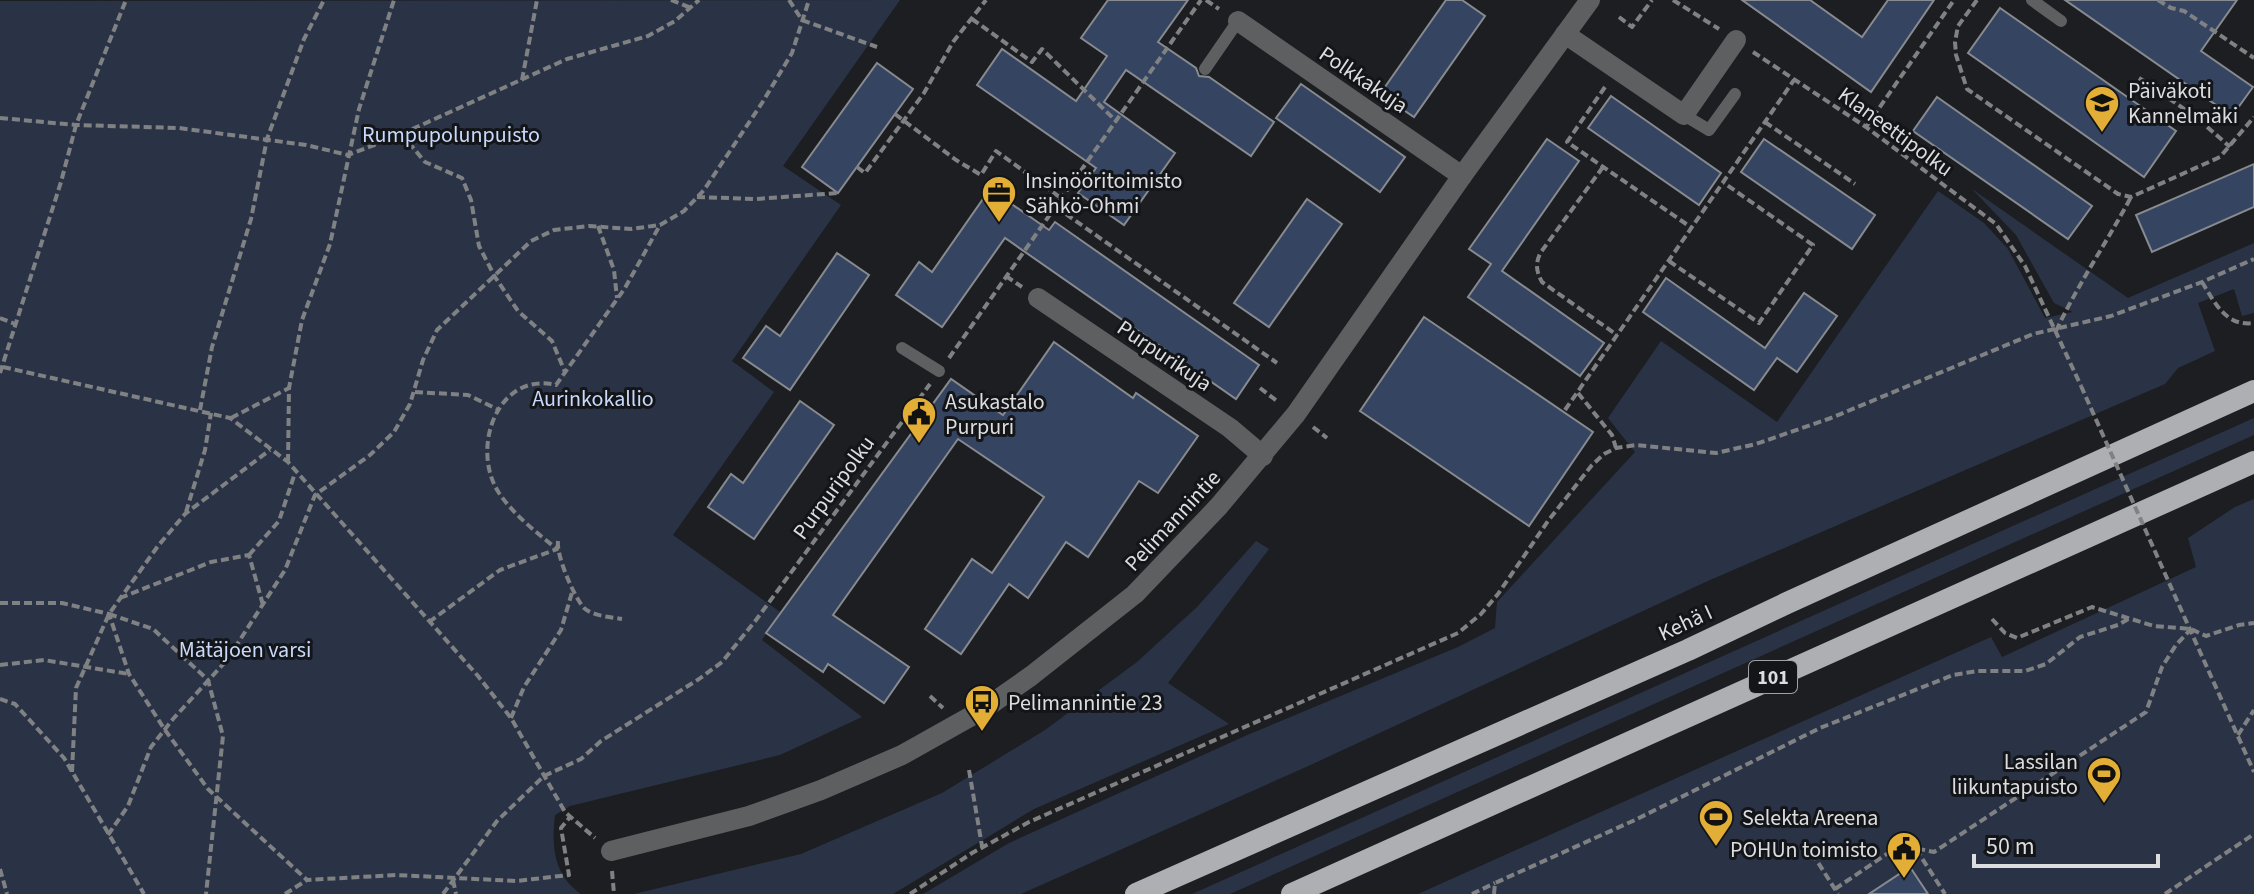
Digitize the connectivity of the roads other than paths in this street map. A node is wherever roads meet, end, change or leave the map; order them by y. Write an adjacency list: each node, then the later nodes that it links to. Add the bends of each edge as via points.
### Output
1 (1590, 0): 5 (street, Pelimannintie)
2 (2032, 0): 4 (lane)
3 (1238, 21): 7 (lane); 10 (street, Polkkakuja)
4 (2061, 21)
5 (1565, 34): 9 (street); 10 (street, Pelimannintie)
6 (1736, 40): 9 (street)
7 (1205, 69)
8 (1735, 94): 9 (lane, via 1709,130)
9 (1684, 115)
10 (1462, 176): 15 (street, Pelimannintie)
11 (1038, 298): 15 (street, Purpurikuja)
12 (902, 348): 13 (lane)
13 (939, 371)
14 (2254, 391): 18 (highway, Kehä I)
15 (1263, 456): 17 (street, Pelimannintie, via 1135,594 984,709 902,755 821,790 749,816)
16 (2254, 462): 19 (highway, 101)
17 (611, 851)
18 (1136, 894)
19 (1292, 894)

